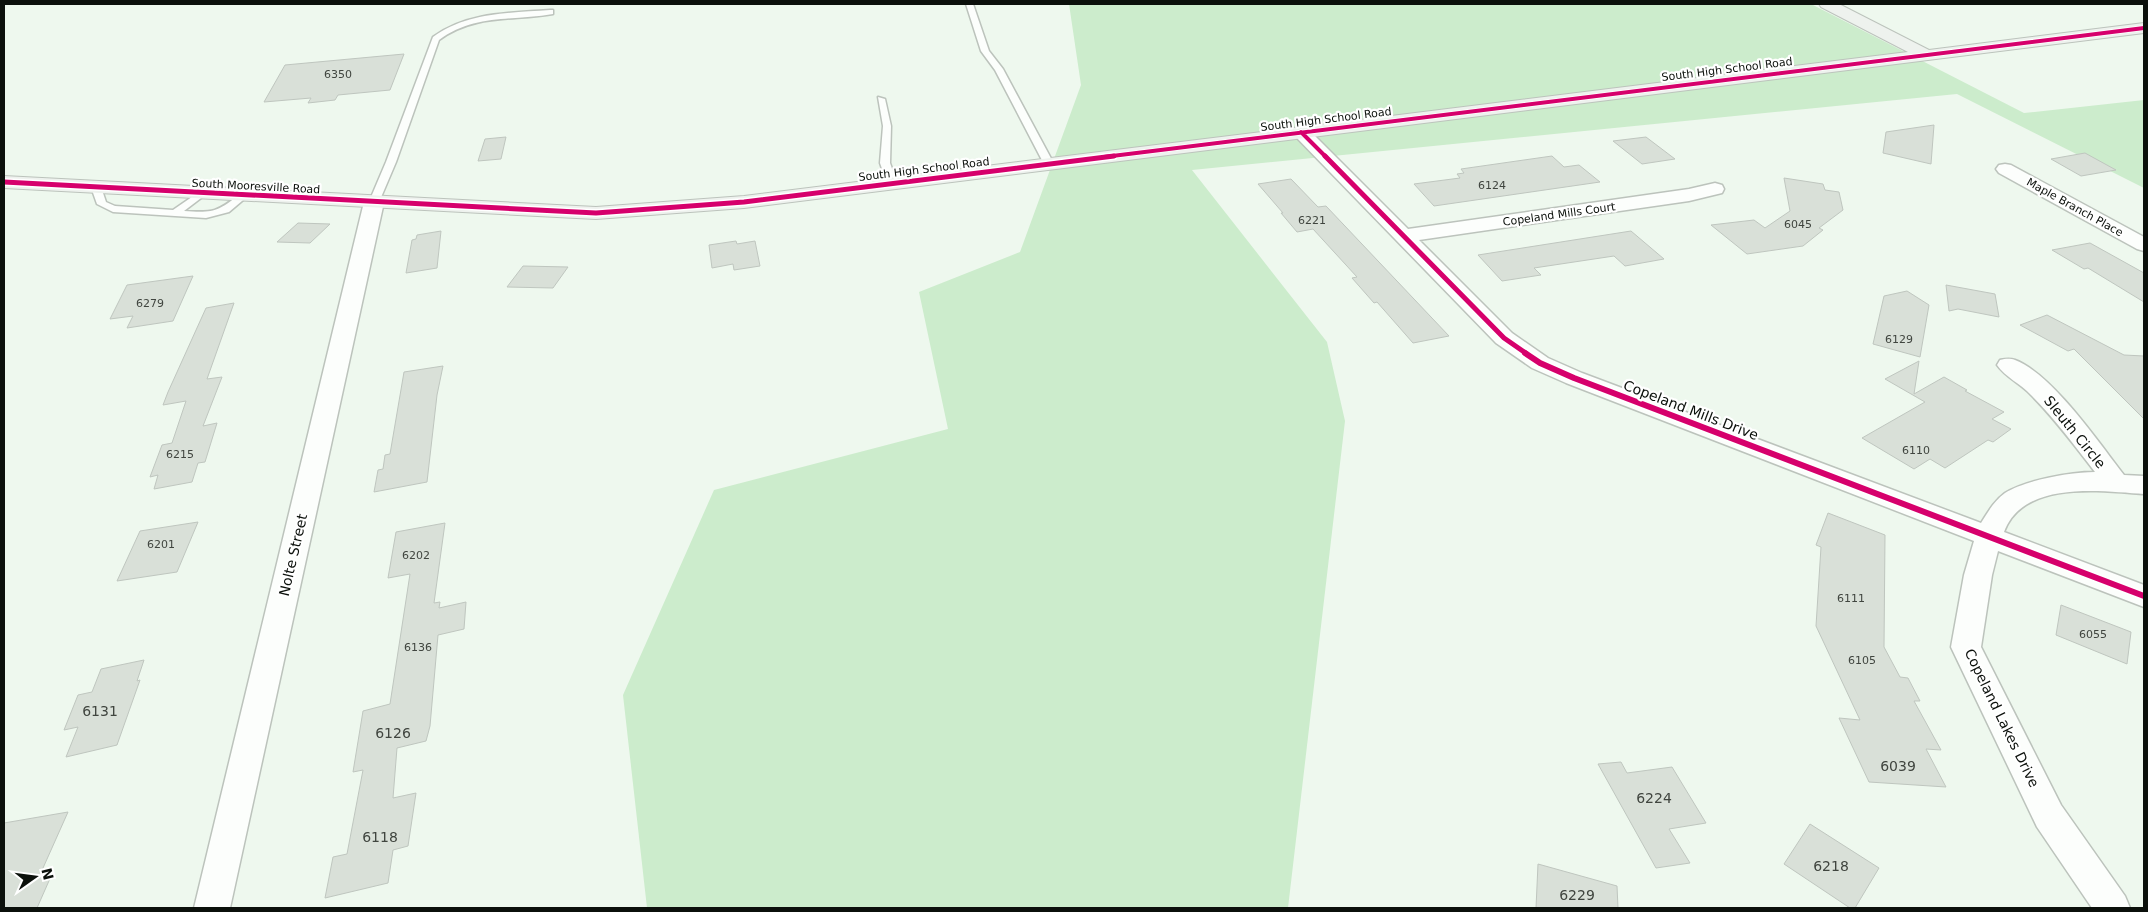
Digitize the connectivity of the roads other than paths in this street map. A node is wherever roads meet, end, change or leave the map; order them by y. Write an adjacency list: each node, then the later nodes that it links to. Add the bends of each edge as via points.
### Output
1 (969, 4): 8 (lane, via 985,51 999,69)
2 (1827, 4): 5 (main road)
3 (550, 12): 16 (lane, via 467,23 449,29 436,39 392,162)
4 (2144, 28): 5 (main road, South High School Road)
5 (1924, 54): 7 (main road, South High School Road)
6 (881, 98): 11 (lane, via 887,126 885,163)
7 (1301, 132): 8 (main road, South High School Road); 19 (street, Copeland Mills Drive)
8 (1049, 164): 11 (main road, South High School Road)
9 (2005, 169): 20 (street, Maple Branch Place)
10 (4, 182): 12 (main road, South Mooresville Road)
11 (892, 183): 17 (main road, South High School Road, via 669,209 596,213)
12 (96, 187): 14 (main road, South Mooresville Road); 18 (lane, via 102,204 113,209)
13 (1715, 189): 19 (street, Copeland Mills Court)
14 (202, 193): 15 (main road, South Mooresville Road); 18 (lane)
15 (244, 195): 16 (main road, South Mooresville Road); 18 (lane, via 226,210 206,215)
16 (374, 202): 17 (main road, South Mooresville Road); 25 (street, Nolte Street)
17 (508, 209)
18 (175, 213)
19 (1404, 236): 23 (street, Copeland Mills Drive, via 1504,338 1540,363 1582,382)
20 (2144, 245)
21 (2008, 365): 22 (street, Sleuth Circle, via 2032,382)
22 (2130, 484): 23 (street, Copeland Lakes Drive, via 2067,483 2028,493 2002,511)
23 (1989, 537): 24 (street, Copeland Mills Drive); 26 (street, Copeland Lakes Drive, via 1978,575 1966,647 2049,816)
24 (2144, 596)
25 (212, 908)
26 (2112, 908)

